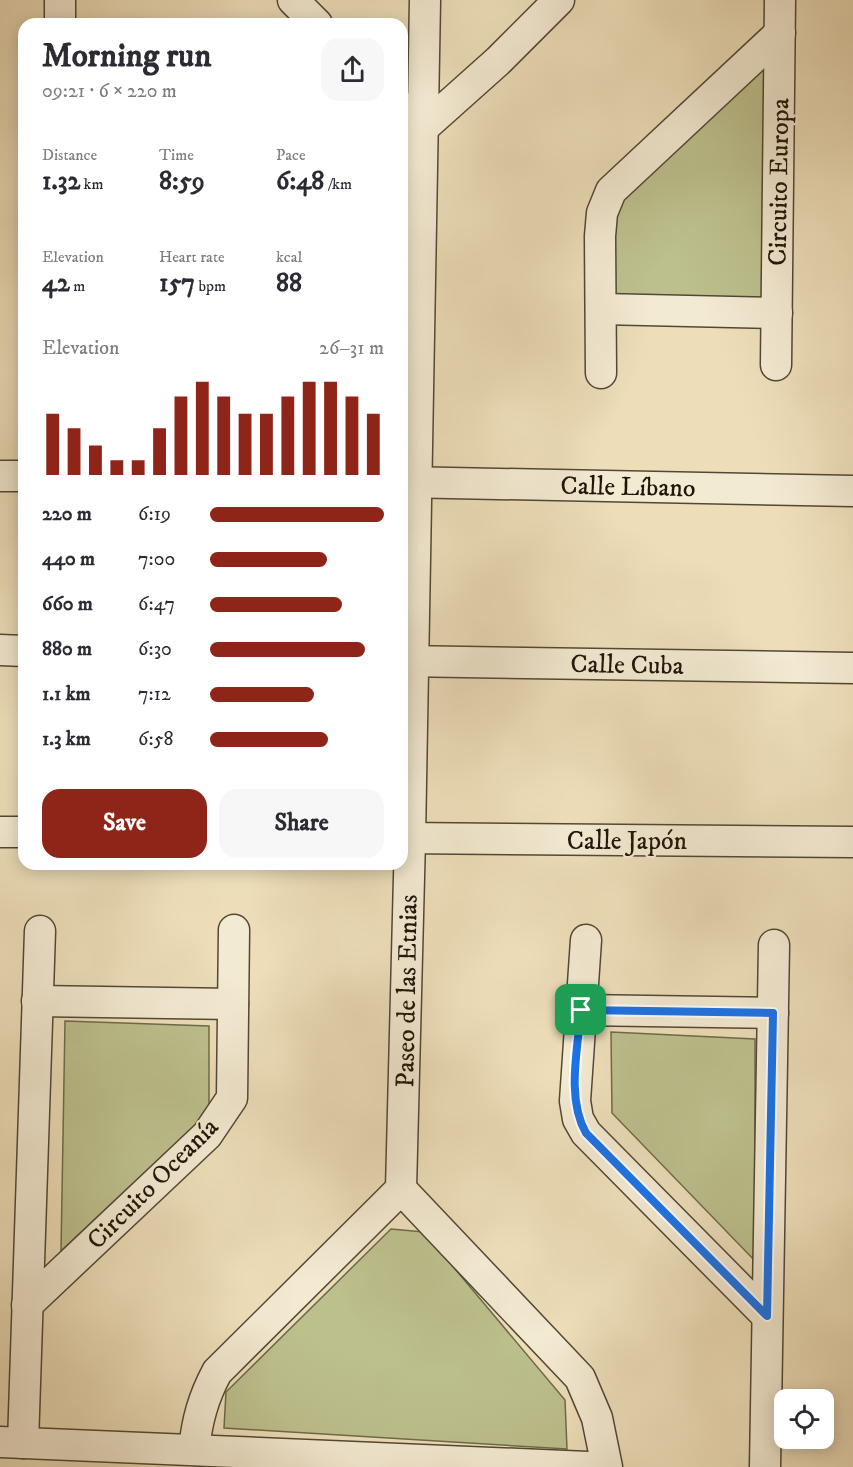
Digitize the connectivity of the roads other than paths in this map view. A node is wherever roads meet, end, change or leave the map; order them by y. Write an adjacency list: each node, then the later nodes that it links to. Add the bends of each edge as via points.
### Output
1 (293, 0): 5 (street)
2 (425, 0): 8 (street, Paseo de las Etnias)
3 (559, 0): 8 (street)
4 (780, 0): 6 (street, Circuito Europa)
5 (311, 18)
6 (780, 33): 9 (street, via 611,192 602,213); 10 (street, Circuito Europa)
7 (408, 113): 8 (street)
8 (423, 128): 15 (street, Paseo de las Etnias)
9 (601, 309): 10 (street); 12 (street)
10 (777, 313): 11 (street, Circuito Europa)
11 (776, 365)
12 (601, 373)
13 (0, 476): 14 (street)
14 (18, 476)
15 (409, 482): 16 (street, Calle Líbano); 17 (street, Paseo de las Etnias)
16 (853, 490)
17 (408, 572)
18 (0, 651): 19 (street)
19 (18, 651)
20 (408, 661): 21 (street, Calle Cuba)
21 (853, 668)
22 (0, 832): 23 (street)
23 (18, 832)
24 (408, 838): 25 (street, Calle Japón)
25 (853, 842)
26 (406, 870): 35 (street, Paseo de las Etnias)
27 (234, 930): 32 (street, Circuito Oceanía)
28 (40, 931): 31 (street)
29 (586, 940): 33 (street)
30 (774, 945): 34 (street)
31 (37, 1001): 32 (street); 36 (street)
32 (233, 1004): 36 (street, Circuito Oceanía, via 232,1098 207,1135)
33 (581, 1010): 34 (street); 37 (street, via 575,1101 578,1119 586,1133)
34 (773, 1013): 37 (street)
35 (401, 1189): 39 (street, via 217,1372 197,1420); 41 (street, via 580,1378 597,1418)
36 (27, 1305): 38 (street)
37 (767, 1316): 42 (street)
38 (11, 1442): 39 (street)
39 (194, 1449): 40 (street)
40 (588, 1467)
41 (607, 1467)
42 (765, 1467)

